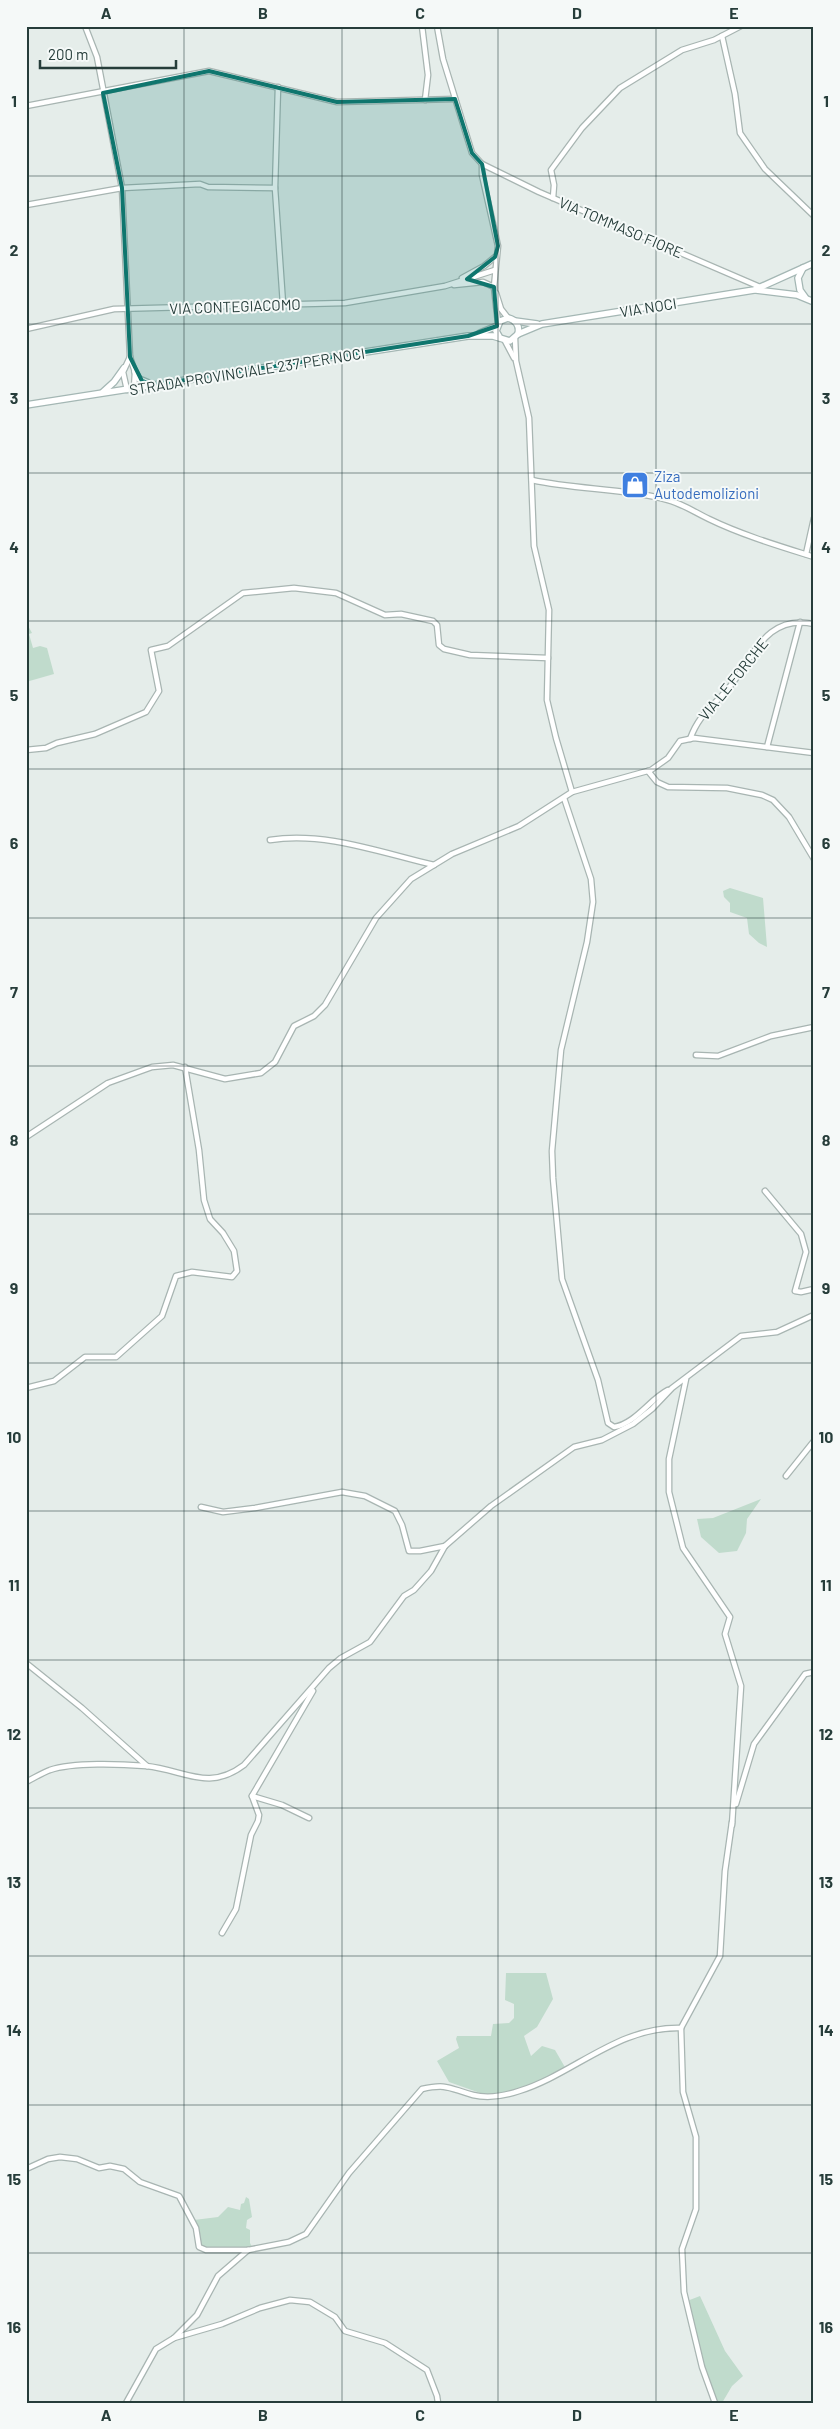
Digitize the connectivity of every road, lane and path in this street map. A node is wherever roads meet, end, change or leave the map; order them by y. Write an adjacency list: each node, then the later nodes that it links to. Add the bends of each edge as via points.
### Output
1 (86, 26): 7 (street, via 96,50)
2 (422, 26): 9 (street, via 428,76)
3 (437, 26): 8 (street)
4 (741, 26): 5 (street)
5 (722, 36): 14 (street, via 682,50 620,88 582,128 551,170); 16 (street, via 736,94 740,133 765,169)
6 (278, 87): 7 (street, via 209,71); 9 (street, via 337,102); 13 (street)
7 (103, 93): 10 (street); 12 (street)
8 (455, 99): 9 (street); 11 (street, via 472,153)
9 (425, 100)
10 (26, 106)
11 (482, 164): 14 (street, VIA TOMMASO FIORE); 17 (street, via 498,246)
12 (122, 188): 13 (street, via 200,184 208,187); 15 (street); 27 (street)
13 (275, 188): 26 (street)
14 (553, 198): 23 (street, VIA TOMMASO FIORE)
15 (26, 205)
16 (814, 216)
17 (495, 256): 20 (street); 21 (street, VIA CONTEGIACOMO, via 476,271)
18 (814, 262): 19 (main road)
19 (803, 268): 23 (main road); 25 (main road, via 798,285)
20 (495, 270): 21 (street, VIA CONTEGIACOMO); 22 (street)
21 (445, 286): 22 (street, VIA CONTEGIACOMO, via 483,282); 26 (street, VIA CONTEGIACOMO, via 345,303)
22 (494, 287): 28 (street, via 501,309); 30 (street)
23 (760, 287): 24 (main road)
24 (754, 290): 25 (main road, via 790,294); 31 (main road, VIA NOCI)
25 (811, 301)
26 (283, 304): 27 (street, VIA CONTEGIACOMO)
27 (129, 309): 32 (street, VIA CONTEGIACOMO, via 114,309); 36 (street)
28 (508, 318): 29 (main road); 30 (main road)
29 (515, 321): 31 (main road, VIA NOCI); 34 (main road)
30 (498, 324): 33 (main road, STRADA PROVINCIALE 237 PER NOCI); 35 (main road, via 497,334)
31 (542, 324): 34 (main road, VIA NOCI)
32 (26, 329)
33 (468, 336): 35 (main road, STRADA PROVINCIALE 237 PER NOCI); 40 (main road, STRADA PROVINCIALE 237 PER NOCI)
34 (517, 336): 35 (main road); 37 (street)
35 (502, 339): 37 (street)
36 (130, 357): 38 (street); 39 (street)
37 (516, 361): 45 (street, via 529,418)
38 (124, 368): 42 (street); 43 (main road)
39 (135, 372): 40 (main road, via 142,381); 41 (street)
40 (153, 385): 41 (main road, STRADA PROVINCIALE 237 PER NOCI)
41 (134, 388): 42 (main road, STRADA PROVINCIALE 237 PER NOCI)
42 (127, 390): 43 (main road, STRADA PROVINCIALE 237 PER NOCI)
43 (101, 394): 44 (main road, STRADA PROVINCIALE 237 PER NOCI)
44 (26, 405)
45 (532, 480): 47 (street, via 670,500 709,519); 51 (street, via 534,546 550,610)
46 (814, 518): 47 (street)
47 (806, 554): 48 (street)
48 (814, 557)
49 (800, 622): 50 (street, VIA LE FORCHE); 52 (street, VIA LE FORCHE, via 780,628 758,644 726,691 701,715); 53 (street)
50 (814, 624)
51 (548, 658): 54 (street, via 470,655 444,649 439,645 437,625 433,621 401,614 385,615 336,592 294,588 254,590 243,592 168,646 151,650 159,691 146,712 95,734 46,748); 57 (street, via 547,700)
52 (690, 739): 53 (street); 56 (street, via 680,741 668,758)
53 (767, 747): 55 (street)
54 (26, 750)
55 (814, 753)
56 (648, 771): 57 (street); 60 (street, via 657,782 668,787 727,788 773,800 789,817)
57 (572, 792): 58 (street)
58 (564, 798): 61 (street, via 519,826 452,854); 71 (street, via 591,879 593,902 587,942 561,1050 556,1104 553,1178 562,1279 611,1426 626,1423)
59 (270, 840): 61 (street, via 304,838 391,853)
60 (814, 859)
61 (434, 866): 64 (street, via 411,879 376,918 325,1006 294,1026 270,1068 252,1075 225,1079)
62 (814, 1027): 63 (street, via 771,1036 718,1056)
63 (696, 1055)
64 (185, 1067): 65 (street, via 173,1064 152,1067 118,1078); 70 (street, via 204,1200 210,1220 234,1251 237,1271 232,1277 192,1272 176,1276 162,1316 116,1357 85,1356 54,1381)
65 (26, 1137)
66 (765, 1191): 67 (street, via 801,1234 806,1252 796,1291)
67 (814, 1290)
68 (814, 1315): 69 (street, via 778,1332 740,1336)
69 (686, 1379): 71 (street); 83 (street, via 669,1459 669,1492 683,1548 730,1616 725,1634 741,1686)
70 (26, 1388)
71 (672, 1388): 75 (street, via 633,1424 606,1438 574,1447 491,1506)
72 (814, 1441): 73 (street)
73 (786, 1476)
74 (201, 1507): 75 (street, via 223,1512 342,1492 365,1496 395,1511 409,1551)
75 (445, 1546): 78 (street, via 431,1571 404,1596 370,1642 341,1658)
76 (26, 1663): 79 (street)
77 (814, 1672): 83 (street, via 805,1674 754,1744)
78 (320, 1679): 79 (street, via 244,1765 233,1773 209,1780); 81 (street)
79 (147, 1766): 80 (street, via 73,1765 51,1770)
80 (26, 1782)
81 (252, 1796): 82 (street); 84 (street, via 258,1821 236,1909)
82 (309, 1818)
83 (732, 1824): 85 (street, via 725,1871 720,1956)
84 (222, 1933)
85 (681, 2028): 87 (street, via 654,2029 635,2036 604,2048 541,2082 494,2097 474,2095 452,2087 422,2089 349,2173 306,2234 289,2242); 91 (street, via 683,2092 696,2137 696,2208 682,2249 684,2292 702,2367)
86 (26, 2169): 87 (street, via 42,2160 60,2157 77,2159 99,2168 124,2169 140,2182 179,2196 196,2228 200,2247 206,2250)
87 (248, 2250): 88 (street, via 218,2276 197,2315)
88 (174, 2338): 89 (street, via 156,2349); 90 (street, via 290,2300 310,2302 335,2317 346,2331 385,2343 427,2370)
89 (126, 2403)
90 (438, 2403)
91 (715, 2403)

